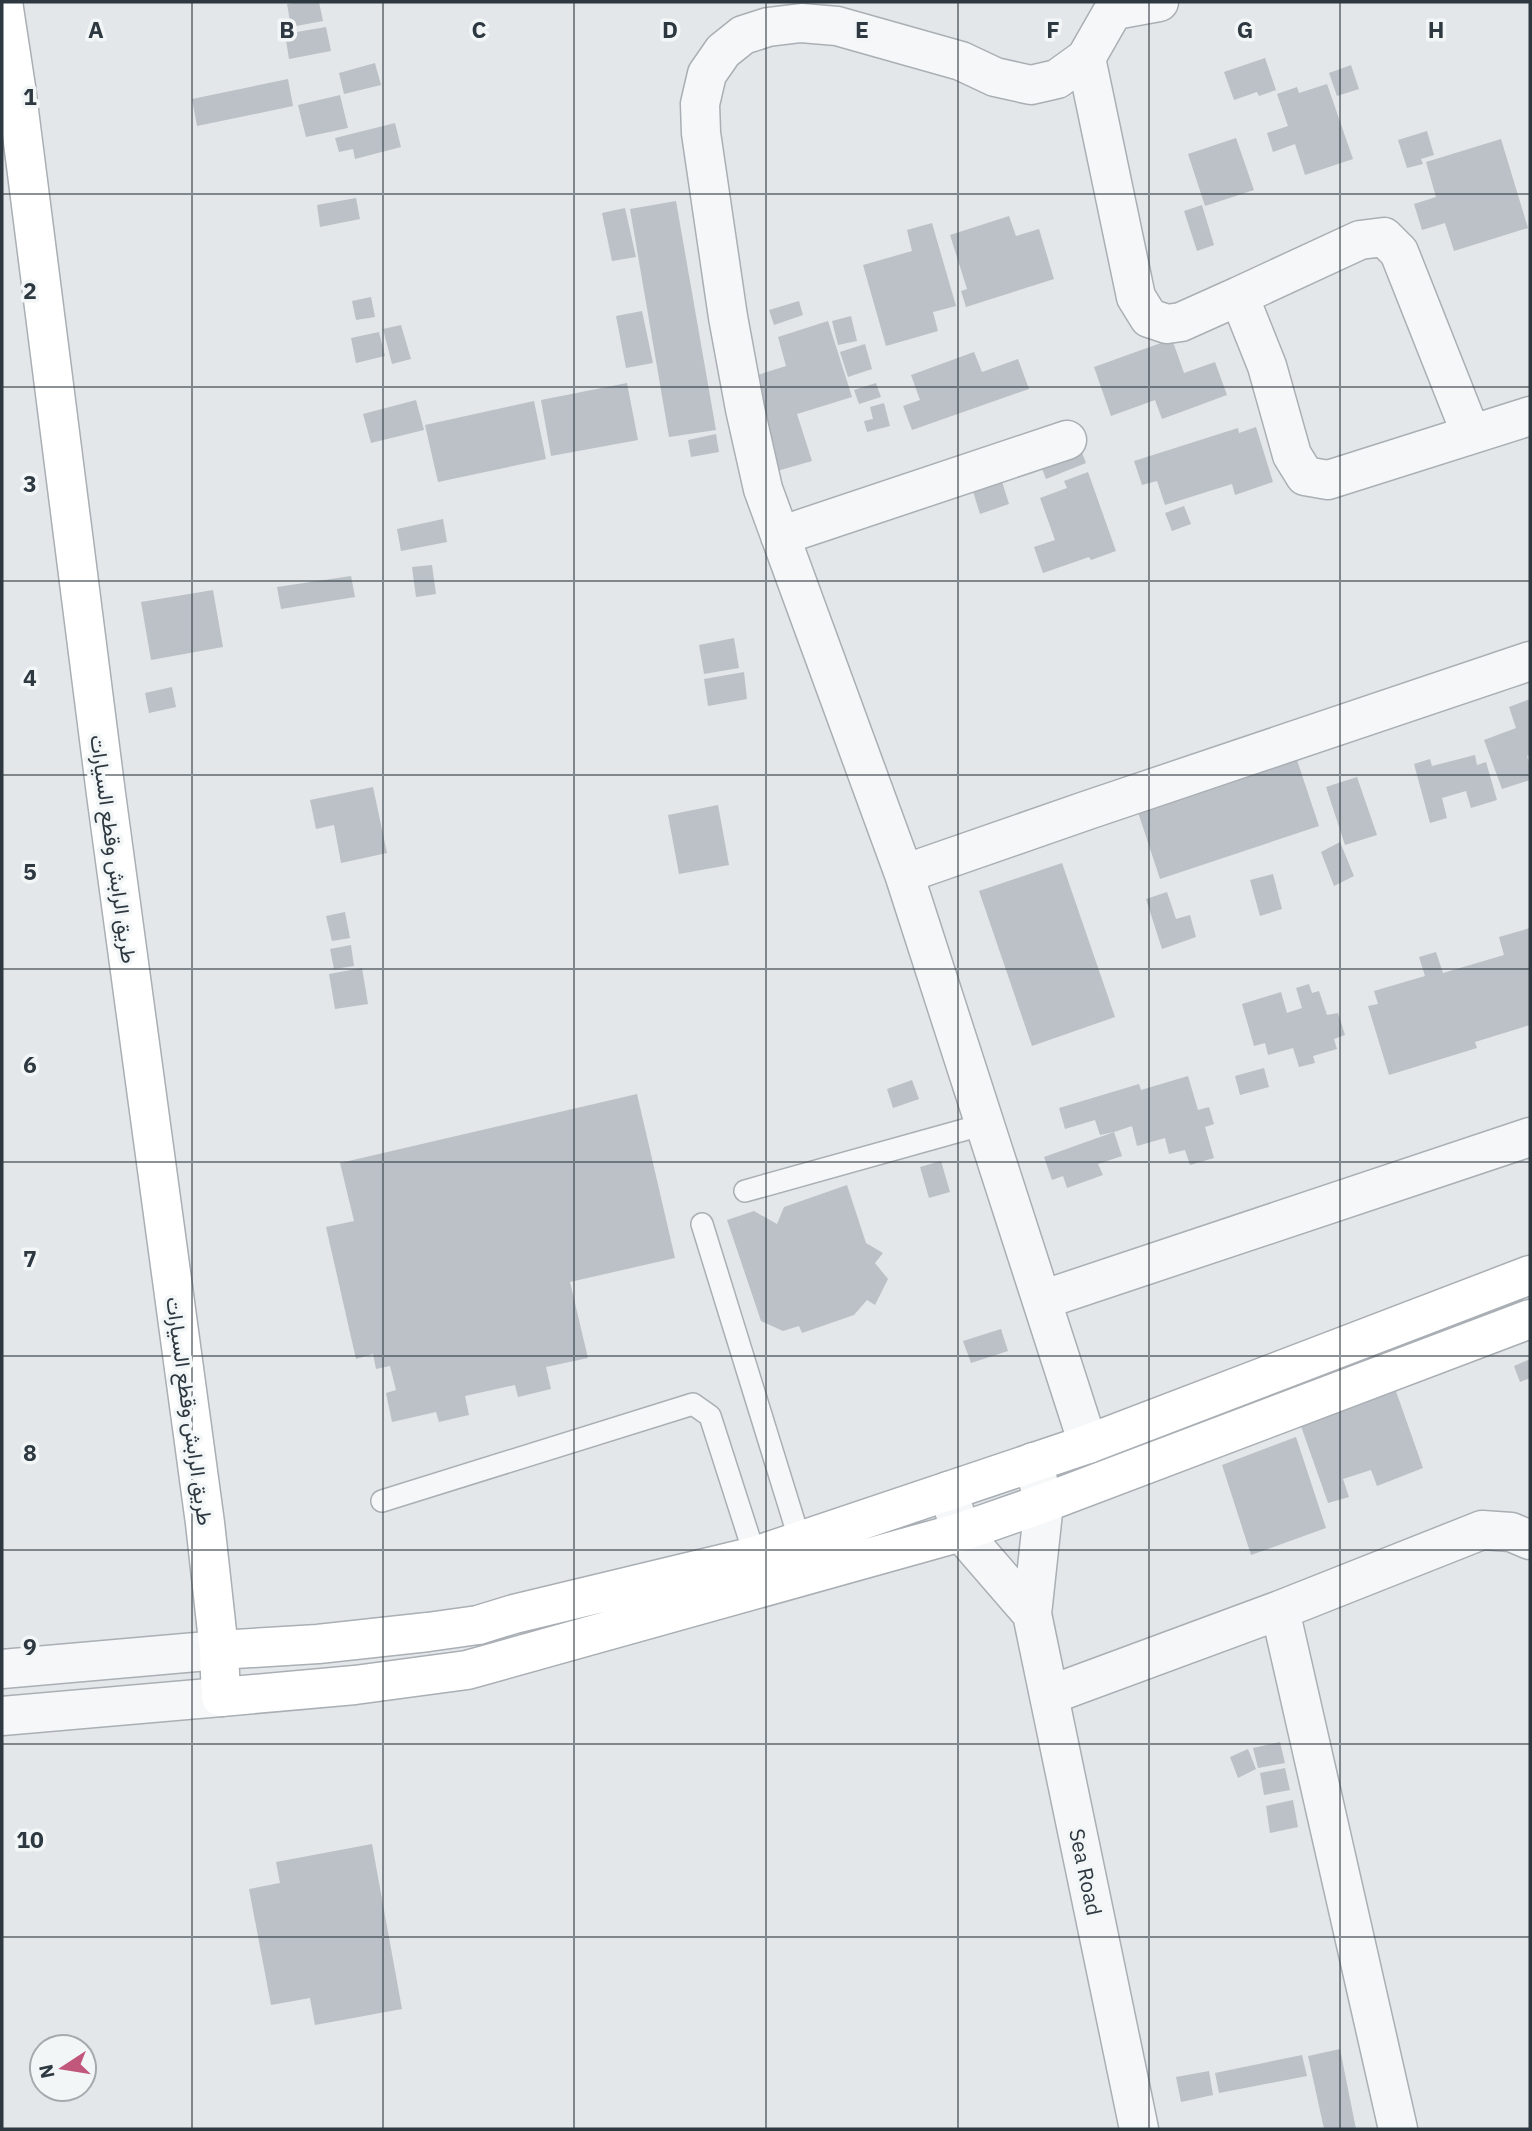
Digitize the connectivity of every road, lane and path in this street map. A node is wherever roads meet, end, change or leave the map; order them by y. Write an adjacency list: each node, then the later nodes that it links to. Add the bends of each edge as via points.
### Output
1 (3, 2): 30 (main road, طريق الرابش وقطع السيارات)
2 (1159, 2): 3 (street)
3 (1117, 6): 4 (street)
4 (1086, 58): 5 (street, via 1129,271 1136,297 1149,318 1167,324 1181,322); 9 (street, via 1057,79 1031,85 837,26 801,23 744,36 723,51 707,74 701,133 728,317 756,462)
5 (1239, 296): 7 (street, via 1267,366 1292,455 1305,476 1328,480); 7 (street, via 1360,240 1384,237 1399,252)
6 (1530, 416): 7 (street)
7 (1471, 434)
8 (1067, 440): 9 (street)
9 (780, 536): 11 (street)
10 (1530, 662): 11 (street)
11 (904, 874): 12 (street)
12 (985, 1124): 14 (lane); 17 (street)
13 (1530, 1137): 17 (street)
14 (745, 1191)
15 (702, 1224): 26 (lane)
16 (1530, 1275): 19 (main road)
17 (1042, 1300): 19 (street)
18 (1530, 1320): 23 (main road)
19 (1088, 1444): 20 (main road)
20 (1033, 1462): 21 (main road); 23 (street)
21 (948, 1491): 24 (street); 26 (main road)
22 (382, 1501): 27 (lane, via 693,1405 710,1416)
23 (1044, 1503): 24 (main road); 29 (street)
24 (961, 1532): 29 (street); 33 (main road, via 467,1670)
25 (1530, 1540): 28 (street, via 1511,1532 1482,1530)
26 (800, 1541): 27 (main road)
27 (755, 1556): 30 (main road, via 478,1625 318,1644)
28 (1280, 1610): 32 (street); 36 (street)
29 (1032, 1615): 32 (street, Sea Road)
30 (219, 1650): 31 (street); 33 (main road, طريق الرابش وقطع السيارات)
31 (2, 1668)
32 (1050, 1695): 35 (street, Sea Road)
33 (221, 1697): 34 (street)
34 (2, 1716)
35 (1139, 2129)
36 (1398, 2129)

